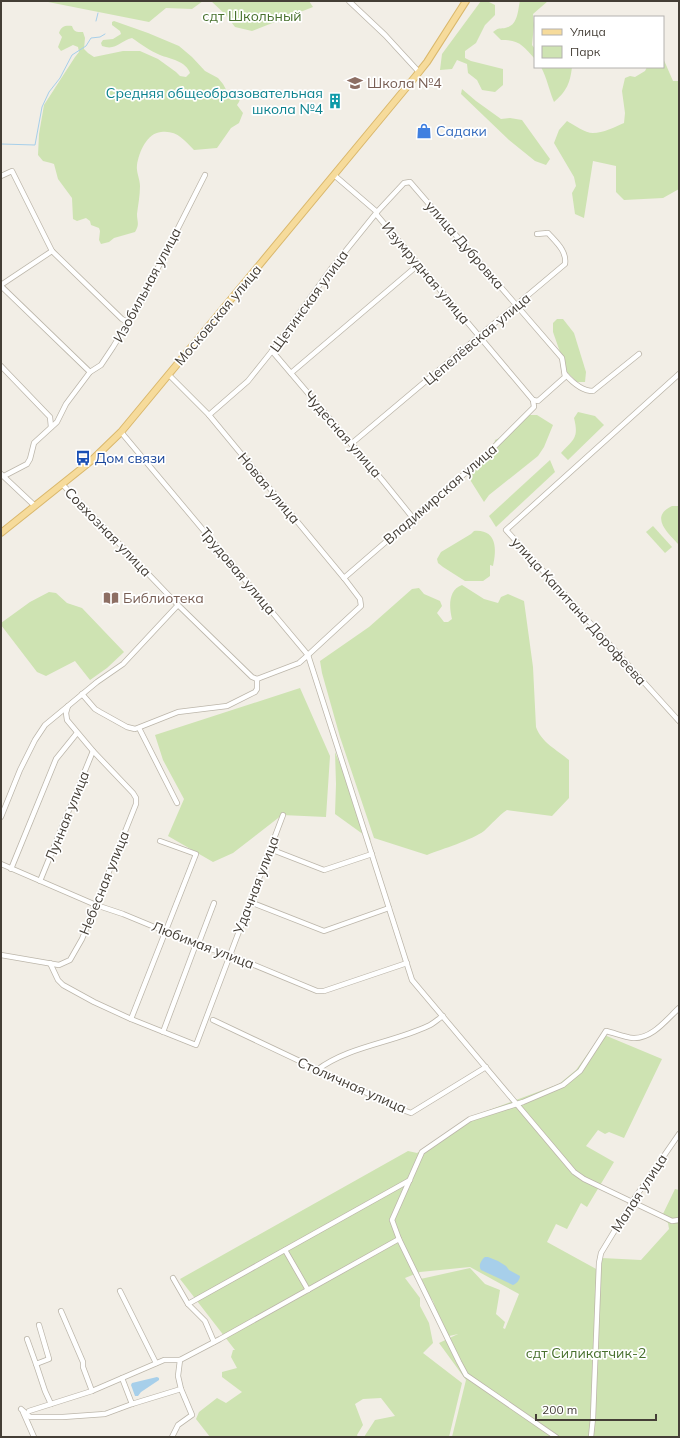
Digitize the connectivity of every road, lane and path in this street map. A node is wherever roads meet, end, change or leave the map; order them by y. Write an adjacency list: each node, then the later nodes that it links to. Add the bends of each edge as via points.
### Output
1 (350, 1): 3 (street)
2 (466, 1): 3 (main road, Московская улица)
3 (420, 72): 5 (main road, Московская улица)
4 (205, 175): 14 (street, Изобильная улица, via 142,301)
5 (334, 175): 8 (street, Изумрудная улица); 23 (main road, Московская улица)
6 (1, 176): 10 (street, via 12,171)
7 (404, 183): 8 (street, Щетинская улица); 13 (street, улица Дубровка, via 410,182)
8 (376, 213): 11 (street, Изумрудная улица); 16 (street, Щетинская улица, via 331,269)
9 (537, 234): 13 (street, Цепелёвская улица, via 548,233 562,249 566,258 565,264)
10 (52, 251): 12 (street); 14 (street)
11 (418, 265): 15 (street, Изумрудная улица); 21 (street)
12 (1, 286): 19 (street)
13 (517, 306): 15 (street, Цепелёвская улица); 20 (street, улица Дубровка, via 562,358)
14 (128, 323): 19 (street, Изобильная улица, via 101,365)
15 (479, 336): 24 (street, Изумрудная улица); 28 (street, Цепелёвская улица)
16 (272, 351): 21 (street, Чудесная улица); 25 (street, Щетинская улица, via 248,381)
17 (639, 354): 20 (street, улица Дубровка, via 593,392 579,387)
18 (1, 366): 26 (street, via 50,417)
19 (90, 372): 26 (street, Изобильная улица, via 66,404 57,422)
20 (564, 372): 24 (street, via 565,377 538,401)
21 (291, 374): 28 (street, Чудесная улица)
22 (679, 374): 40 (street, улица Капитана Дорофеева, via 506,530)
23 (168, 375): 25 (street, Новая улица); 27 (main road, Московская улица)
24 (533, 400): 32 (street, Владимирская улица, via 534,407 485,456)
25 (209, 415): 34 (street, Новая улица)
26 (51, 427): 29 (street, Изобильная улица, via 34,443 26,464)
27 (121, 432): 30 (main road, Московская улица); 36 (street, Трудовая улица)
28 (351, 444): 32 (street, Чудесная улица)
29 (3, 475): 31 (street)
30 (62, 484): 31 (main road, Московская улица); 35 (street, Совхозная улица)
31 (35, 506): 33 (main road, Московская улица)
32 (413, 518): 34 (street, Владимирская улица)
33 (1, 533)
34 (344, 578): 36 (street, Новая улица, via 360,599 361,606)
35 (178, 605): 37 (street, Совхозная улица); 38 (street, via 123,664)
36 (308, 655): 37 (street, via 299,663); 49 (street)
37 (257, 680): 41 (street, via 255,692 231,705 178,712)
38 (82, 694): 39 (street); 41 (street, via 100,712 127,727)
39 (68, 706): 42 (street, via 68,720); 46 (street, via 45,725 35,740)
40 (679, 721)
41 (138, 728): 44 (street)
42 (77, 733): 43 (street); 51 (street, via 56,759)
43 (93, 751): 52 (street, Лунная улица); 55 (street, Небесная улица, via 136,798 136,804)
44 (178, 803)
45 (283, 815): 48 (street, Удачная улица)
46 (1, 817)
47 (160, 841): 57 (street, via 196,854)
48 (270, 850): 49 (street, via 324,870); 53 (street, Удачная улица)
49 (372, 854): 56 (street)
50 (1, 864): 51 (street, Любимая улица)
51 (11, 869): 52 (street, Любимая улица)
52 (40, 881): 55 (street, Любимая улица)
53 (250, 902): 56 (street, via 324,931); 60 (street, Удачная улица)
54 (214, 903): 58 (street)
55 (96, 905): 57 (street, Любимая улица); 61 (street, Небесная улица, via 70,960 59,965)
56 (389, 908): 62 (street)
57 (166, 932): 58 (street, Любимая улица); 65 (street)
58 (197, 944): 60 (street, Любимая улица); 67 (street)
59 (1, 954): 61 (street)
60 (230, 955): 62 (street, Любимая улица, via 324,991); 67 (street, Удачная улица, via 196,1045)
61 (50, 963): 65 (street, via 58,980 64,985)
62 (407, 963): 64 (street, via 412,980)
63 (679, 1008): 70 (street, via 655,1031 641,1037 632,1038 606,1031 580,1071 563,1085)
64 (443, 1016): 68 (street); 69 (street, via 428,1026 329,1061)
65 (131, 1019): 67 (street)
66 (213, 1020): 69 (street, Столичная улица)
67 (163, 1032)
68 (486, 1067): 69 (street, Столичная улица, via 411,1112); 70 (street)
69 (317, 1070)
70 (517, 1104): 72 (street, via 470,1119 422,1152); 73 (street, via 574,1172)
71 (679, 1134): 73 (street, Малая улица)
72 (410, 1180): 75 (street, via 392,1220); 76 (street)
73 (632, 1202): 74 (street, via 672,1221); 97 (street, Малая улица, via 601,1253 599,1263)
74 (679, 1220)
75 (399, 1239): 78 (street); 96 (street, via 466,1374)
76 (285, 1250): 78 (street); 80 (street)
77 (173, 1278): 80 (street)
78 (308, 1290): 84 (street)
79 (120, 1291): 86 (street)
80 (188, 1304): 84 (street, via 205,1321)
81 (61, 1311): 90 (street, via 83,1362)
82 (39, 1325): 87 (street, via 49,1359)
83 (27, 1339): 87 (street)
84 (214, 1342): 85 (street)
85 (180, 1360): 86 (street); 89 (street, via 178,1376)
86 (156, 1363): 88 (street)
87 (36, 1364): 91 (street, via 44,1391)
88 (122, 1378): 90 (street); 92 (street)
89 (181, 1389): 92 (street); 95 (street, via 192,1415 178,1425)
90 (92, 1391): 91 (street)
91 (52, 1404): 93 (street)
92 (132, 1404): 94 (street, via 105,1414 63,1417 30,1417 21,1409)
93 (29, 1410)
94 (34, 1437)
95 (172, 1437)
96 (556, 1437)
97 (591, 1437)

